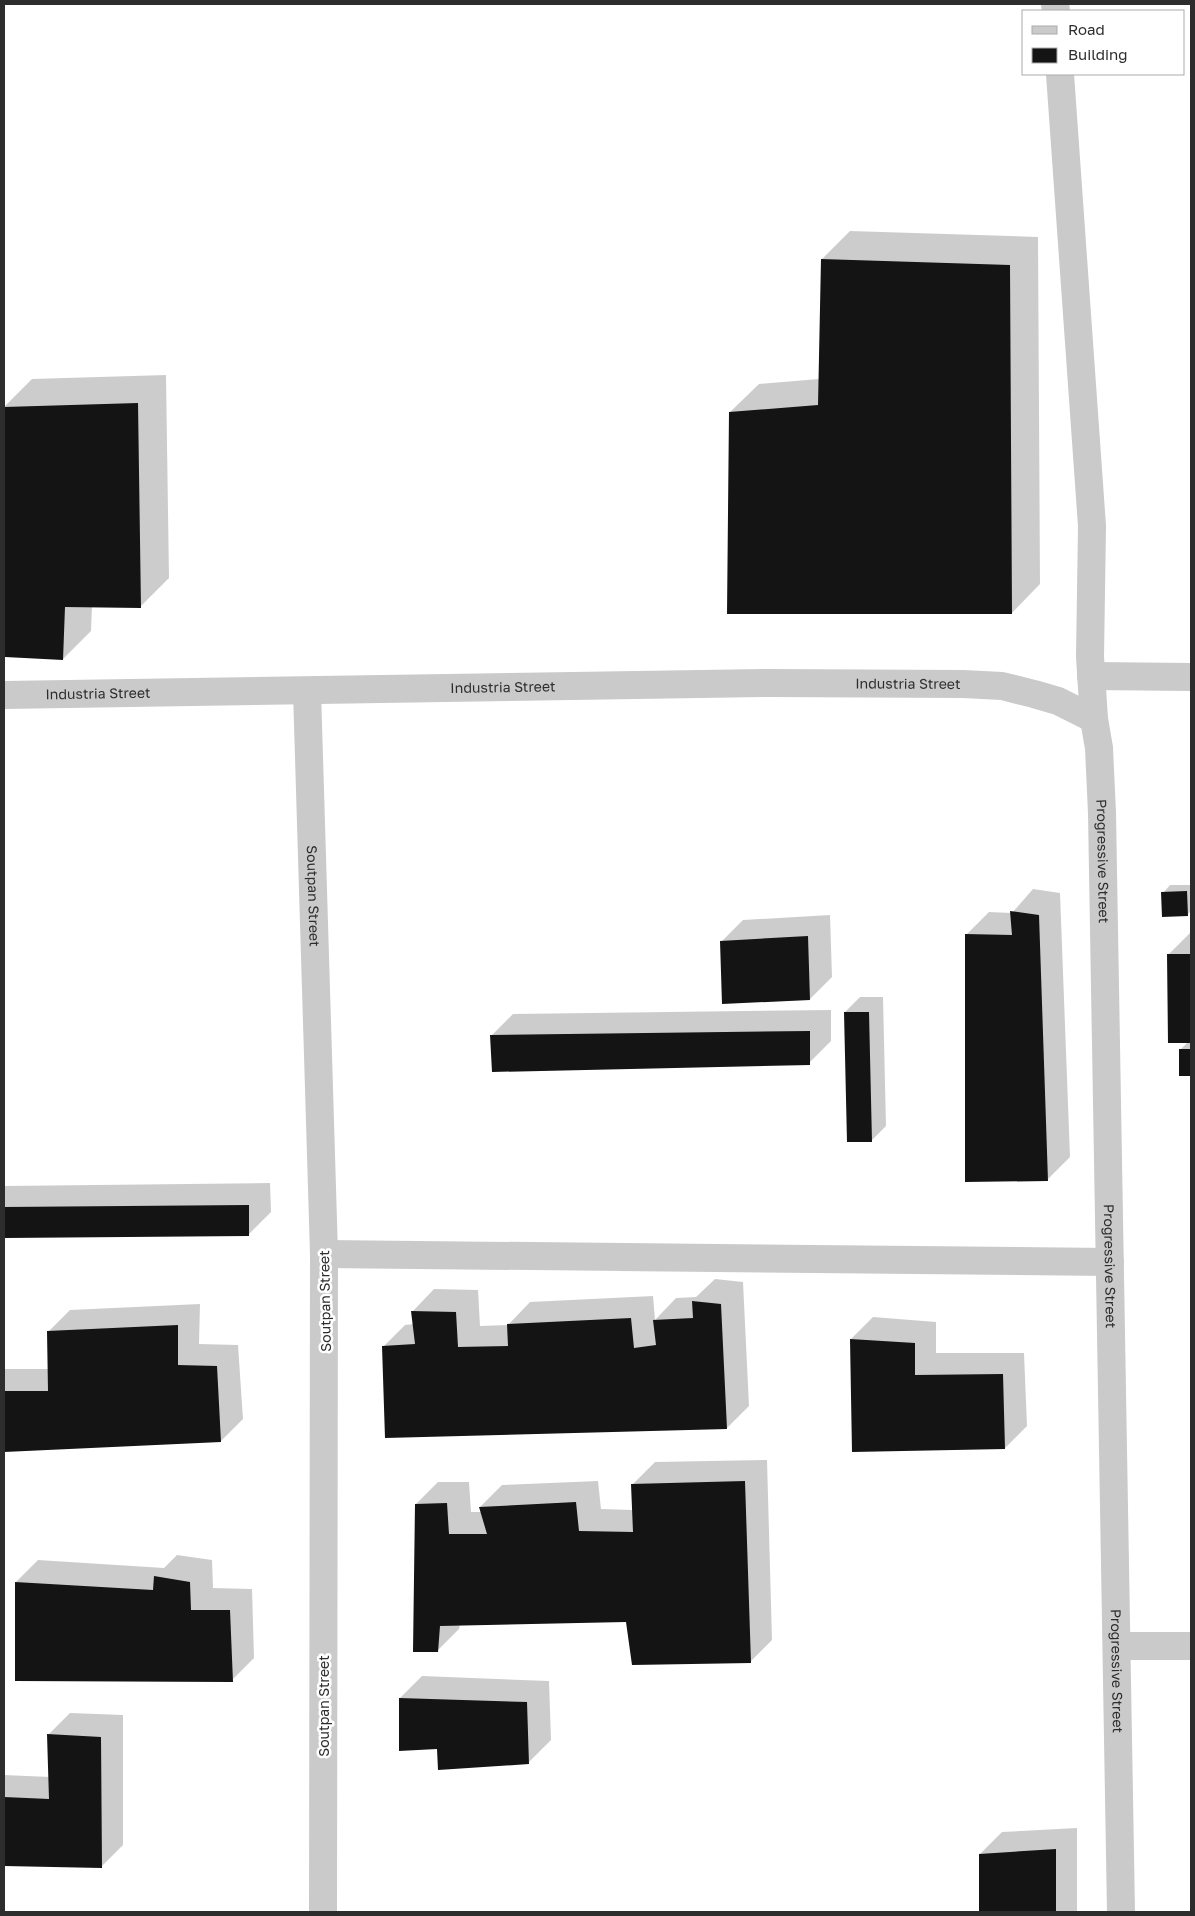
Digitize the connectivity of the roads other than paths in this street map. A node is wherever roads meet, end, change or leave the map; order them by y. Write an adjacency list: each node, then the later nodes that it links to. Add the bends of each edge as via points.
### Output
1 (1060, 75): 2 (street, Progressive Street, via 1092,526)
2 (1091, 676): 3 (street); 6 (street, Progressive Street)
3 (1191, 677)
4 (308, 691): 5 (street, Industria Street); 6 (street, Industria Street, via 769,683 963,684 1002,686 1058,701); 7 (street, Soutpan Street)
5 (4, 694)
6 (1094, 719): 8 (street, Progressive Street, via 1099,748 1102,813)
7 (324, 1254): 8 (street); 11 (street, Soutpan Street)
8 (1110, 1262): 9 (street, Progressive Street)
9 (1117, 1646): 10 (street); 12 (street, Progressive Street)
10 (1191, 1646)
11 (323, 1912)
12 (1121, 1912)

